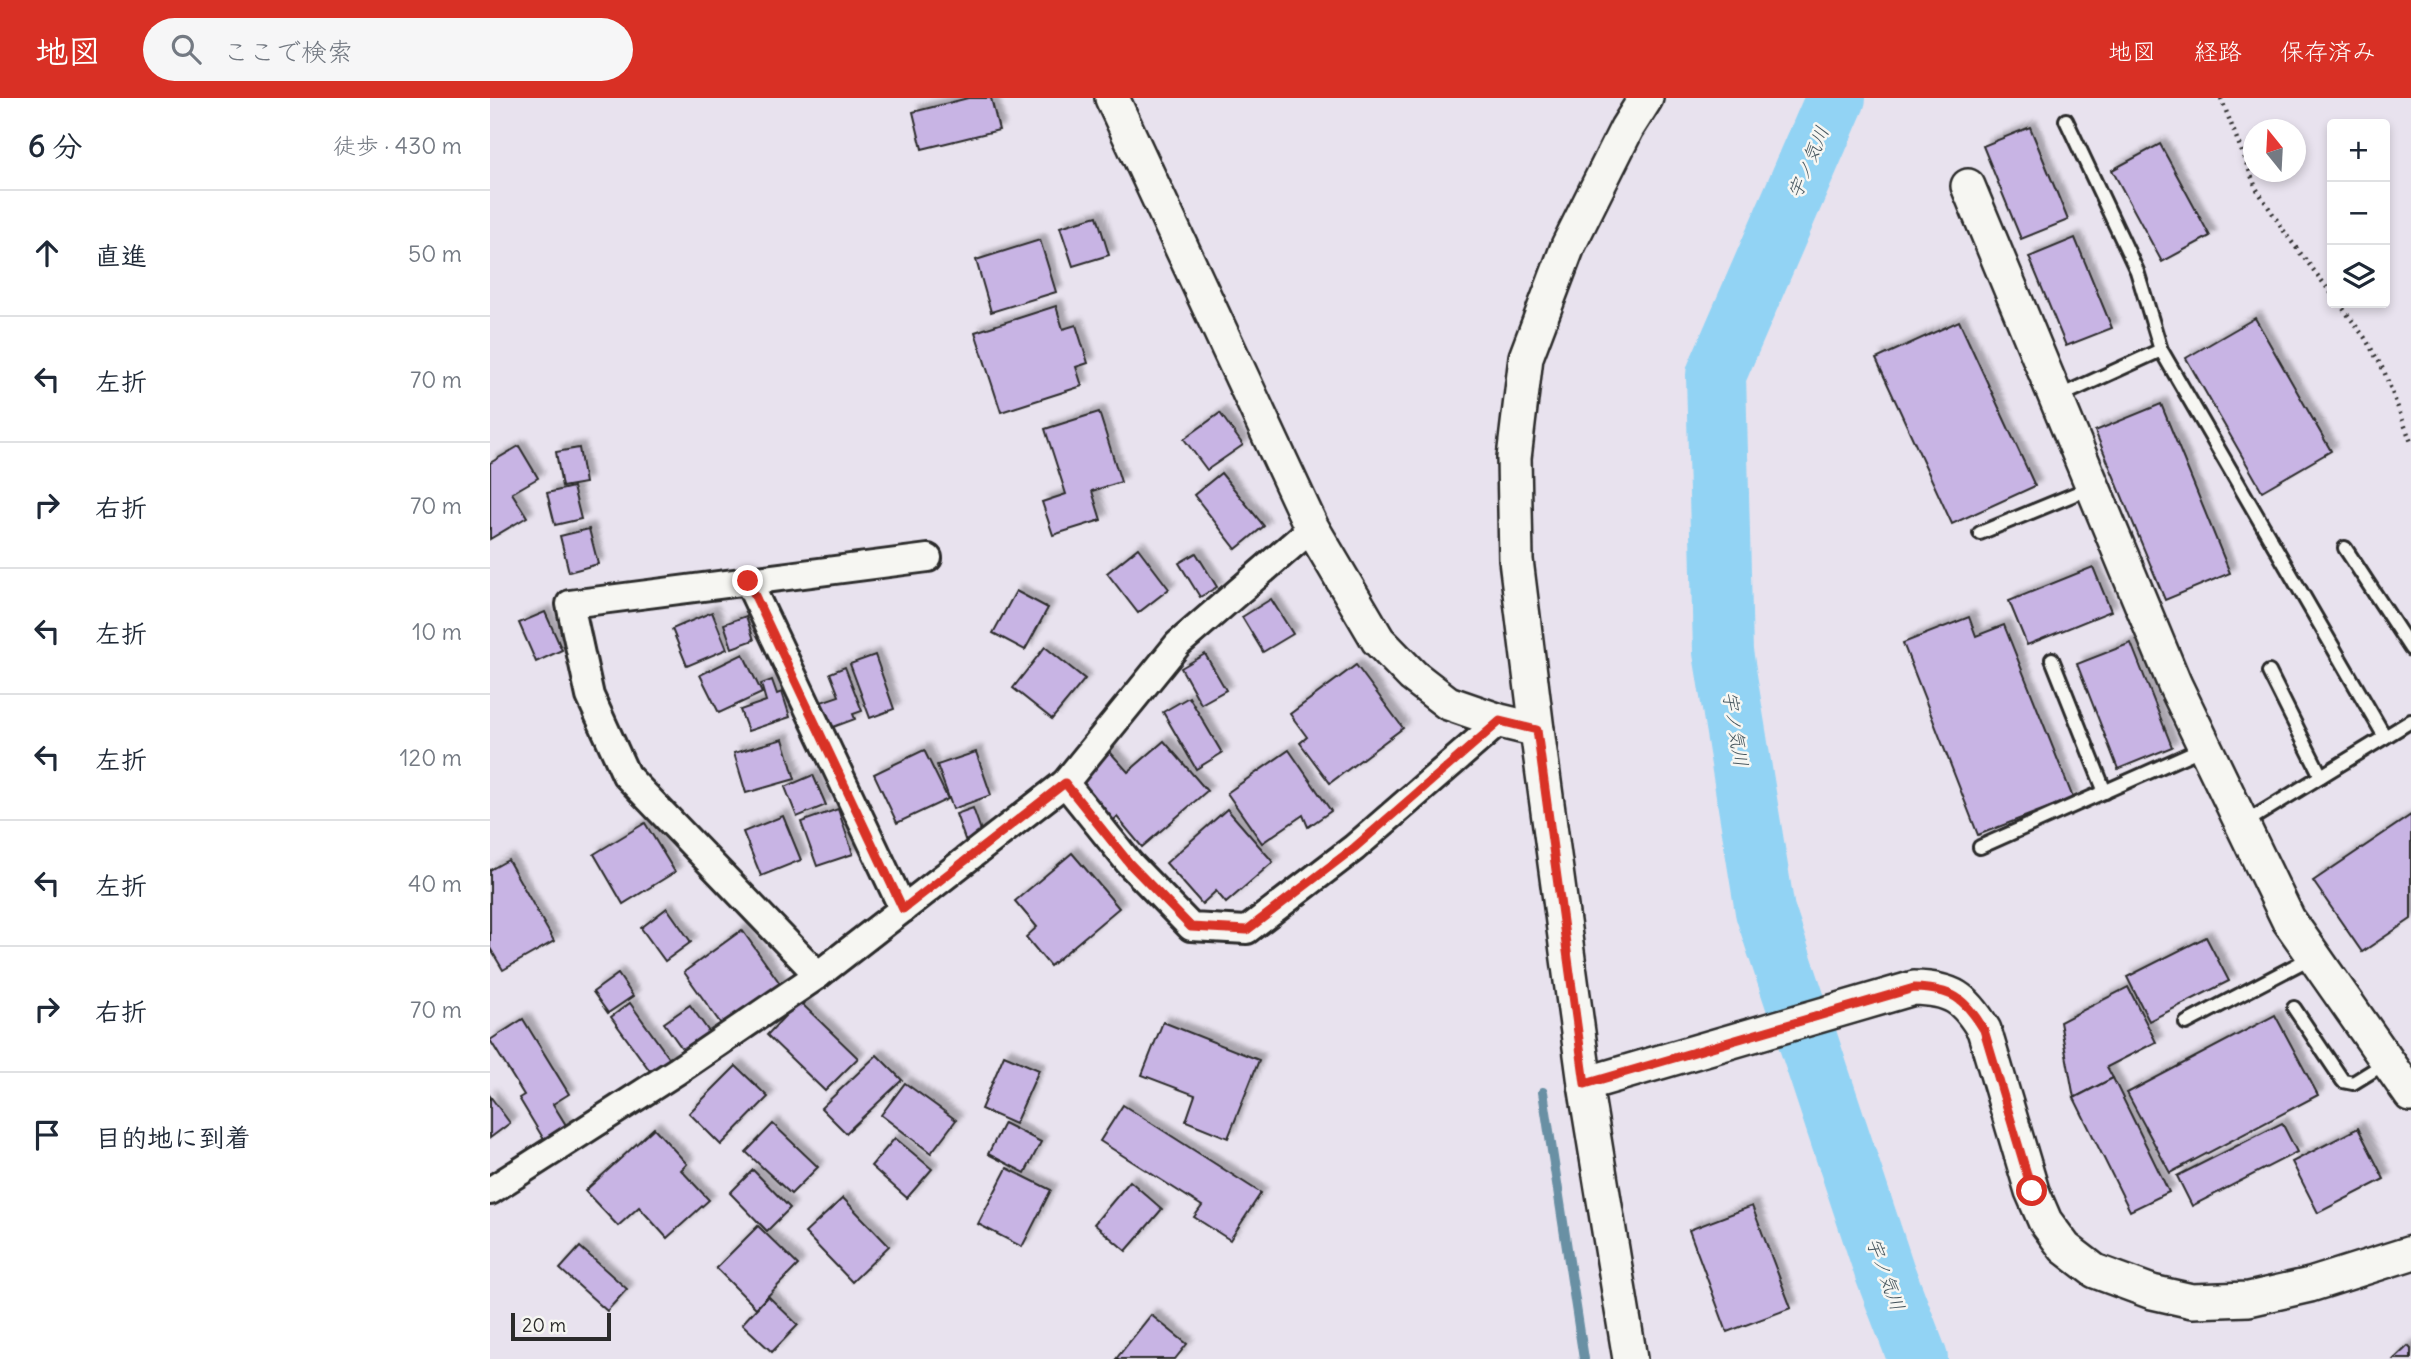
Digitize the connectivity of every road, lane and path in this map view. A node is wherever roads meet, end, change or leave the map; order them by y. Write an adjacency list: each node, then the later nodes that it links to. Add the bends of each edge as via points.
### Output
1 (1112, 98): 12 (street)
2 (1646, 98): 22 (street, via 1568,246 1526,357 1514,458 1516,560)
3 (2221, 98): 6 (path, via 2256,188)
4 (2066, 120): 8 (lane, via 2137,271)
5 (1968, 186): 9 (street)
6 (2327, 288)
7 (2343, 308): 10 (path, via 2384,371)
8 (2161, 350): 9 (lane); 23 (lane)
9 (2056, 398): 11 (street)
10 (2411, 442)
11 (2092, 486): 13 (lane); 24 (street)
12 (1312, 528): 21 (street, via 1378,640 1413,676 1448,703); 26 (street, via 1178,643)
13 (1980, 533)
14 (2345, 548): 17 (lane)
15 (928, 558): 16 (street)
16 (748, 581): 30 (street); 32 (street, via 570,604 590,696 626,775)
17 (2411, 649)
18 (2052, 659): 27 (lane)
19 (2269, 671): 25 (lane)
20 (2411, 720): 23 (lane)
21 (1500, 721): 22 (street); 26 (street, via 1354,848 1247,930 1191,927 1130,864)
22 (1537, 730): 36 (street)
23 (2385, 737): 25 (lane)
24 (2205, 747): 27 (lane); 28 (street)
25 (2321, 776): 28 (lane)
26 (1065, 783): 30 (street)
27 (2105, 792): 29 (lane)
28 (2243, 824): 31 (street, via 2288,919)
29 (1980, 847)
30 (903, 909): 32 (street)
31 (2314, 956): 34 (lane); 35 (street)
32 (818, 975): 38 (street)
33 (2294, 1008): 35 (lane, via 2343,1081 2353,1083)
34 (2186, 1023)
35 (2387, 1061): 37 (street)
36 (1585, 1084): 39 (street, via 1914,988 1938,989 1974,1012 1984,1030 2045,1221 2065,1248 2095,1271 2192,1301 2249,1299); 40 (street)
37 (2411, 1095)
38 (490, 1191)
39 (2411, 1254)
40 (1630, 1359)

